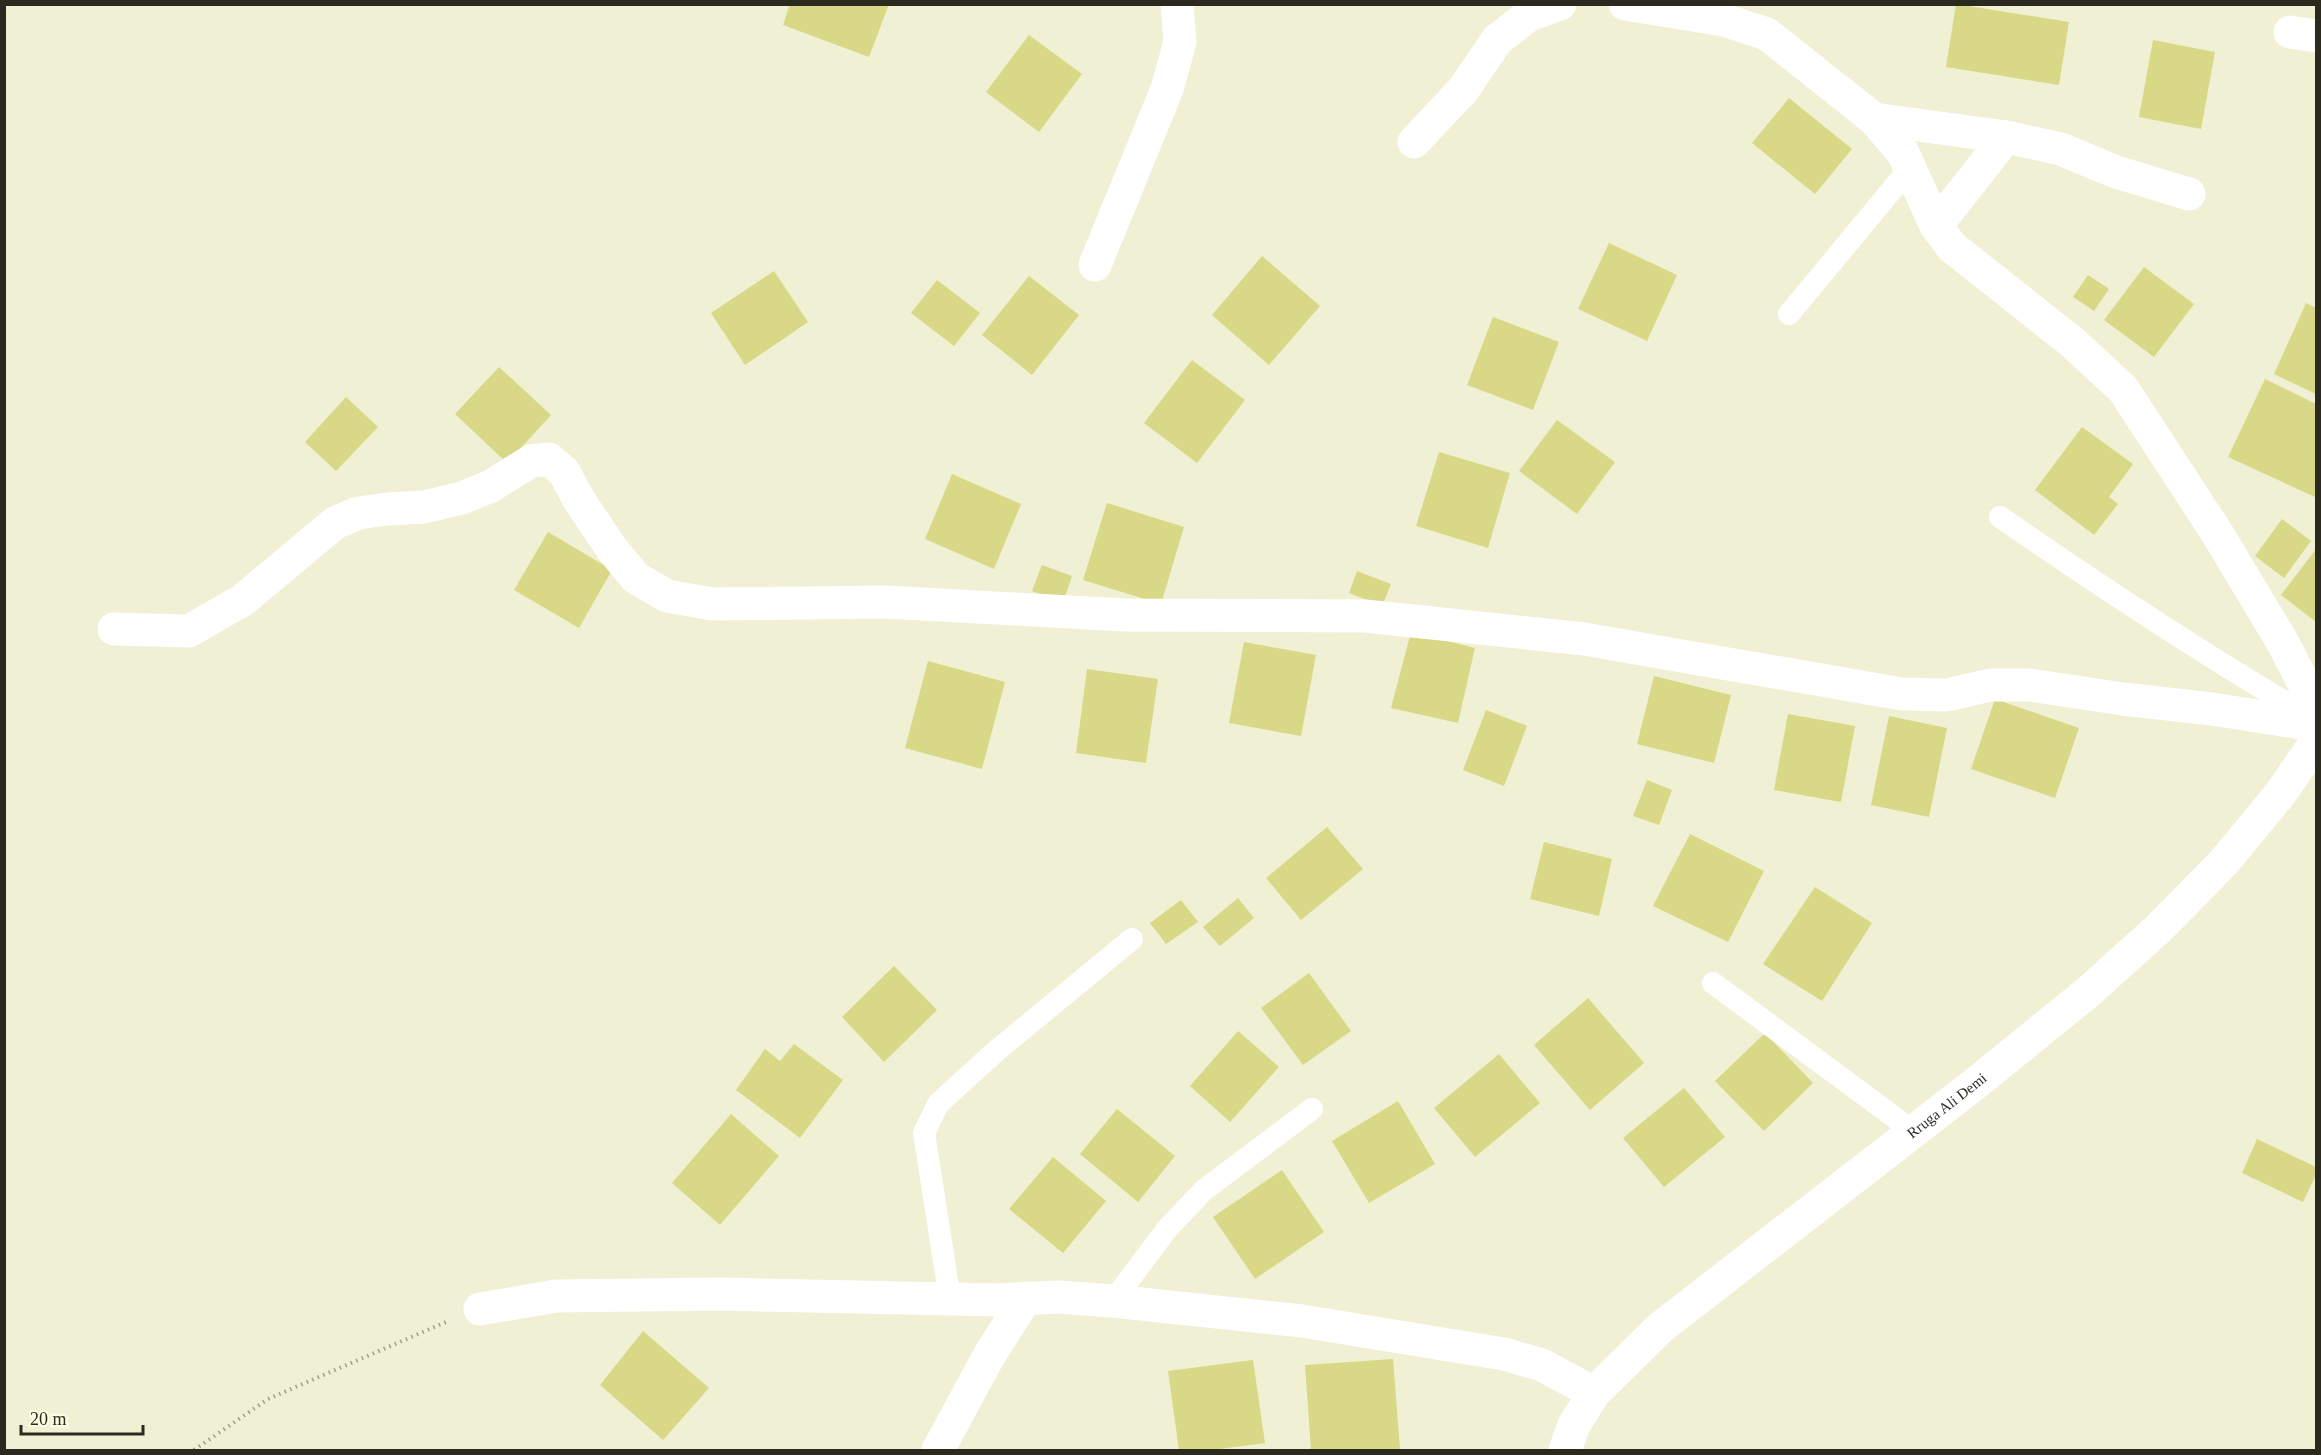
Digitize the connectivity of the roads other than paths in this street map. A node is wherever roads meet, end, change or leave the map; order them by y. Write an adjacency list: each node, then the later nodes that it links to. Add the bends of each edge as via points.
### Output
1 (1177, 4): 11 (street, via 1180,42 1167,88)
2 (1560, 4): 7 (street, via 1529,15 1497,40 1463,90)
3 (1625, 4): 4 (street)
4 (1732, 12): 5 (street, via 1767,34)
5 (1874, 119): 6 (street); 8 (street, via 1903,153)
6 (2006, 137): 9 (street, via 2061,150); 10 (street)
7 (1414, 142)
8 (1910, 168): 10 (street); 12 (lane)
9 (2189, 194)
10 (1936, 225): 15 (street, via 1952,247 2072,342 2123,389 2217,533)
11 (1095, 265)
12 (1789, 314)
13 (2000, 517): 16 (lane, via 2151,621)
14 (114, 629): 16 (street, via 189,631 243,600 335,523 358,513 424,507 462,498 491,486 531,461 549,459 564,472 579,500 636,579 667,596 713,604 885,602 1125,615 1365,616 1584,639 1902,694 1947,695 1989,685 2030,685)
15 (2316, 707)
16 (2316, 723)
17 (2316, 742): 21 (street, Rruga Ali Demi, via 2280,794 2224,862 2157,929 2087,993)
18 (1132, 939): 23 (lane, via 938,1104 924,1133)
19 (1713, 983): 21 (lane)
20 (1312, 1109): 24 (lane, via 1204,1190 1167,1229)
21 (1913, 1131): 26 (street, Rruga Ali Demi, via 1660,1328)
22 (1026, 1298): 23 (street); 24 (street); 27 (street, via 990,1354)
23 (950, 1299): 25 (street, via 721,1294 556,1296)
24 (1113, 1300): 26 (street, via 1302,1322 1504,1354 1542,1365)
25 (480, 1309)
26 (1594, 1393): 28 (street, Rruga Ali Demi)
27 (938, 1450)
28 (1564, 1450)

